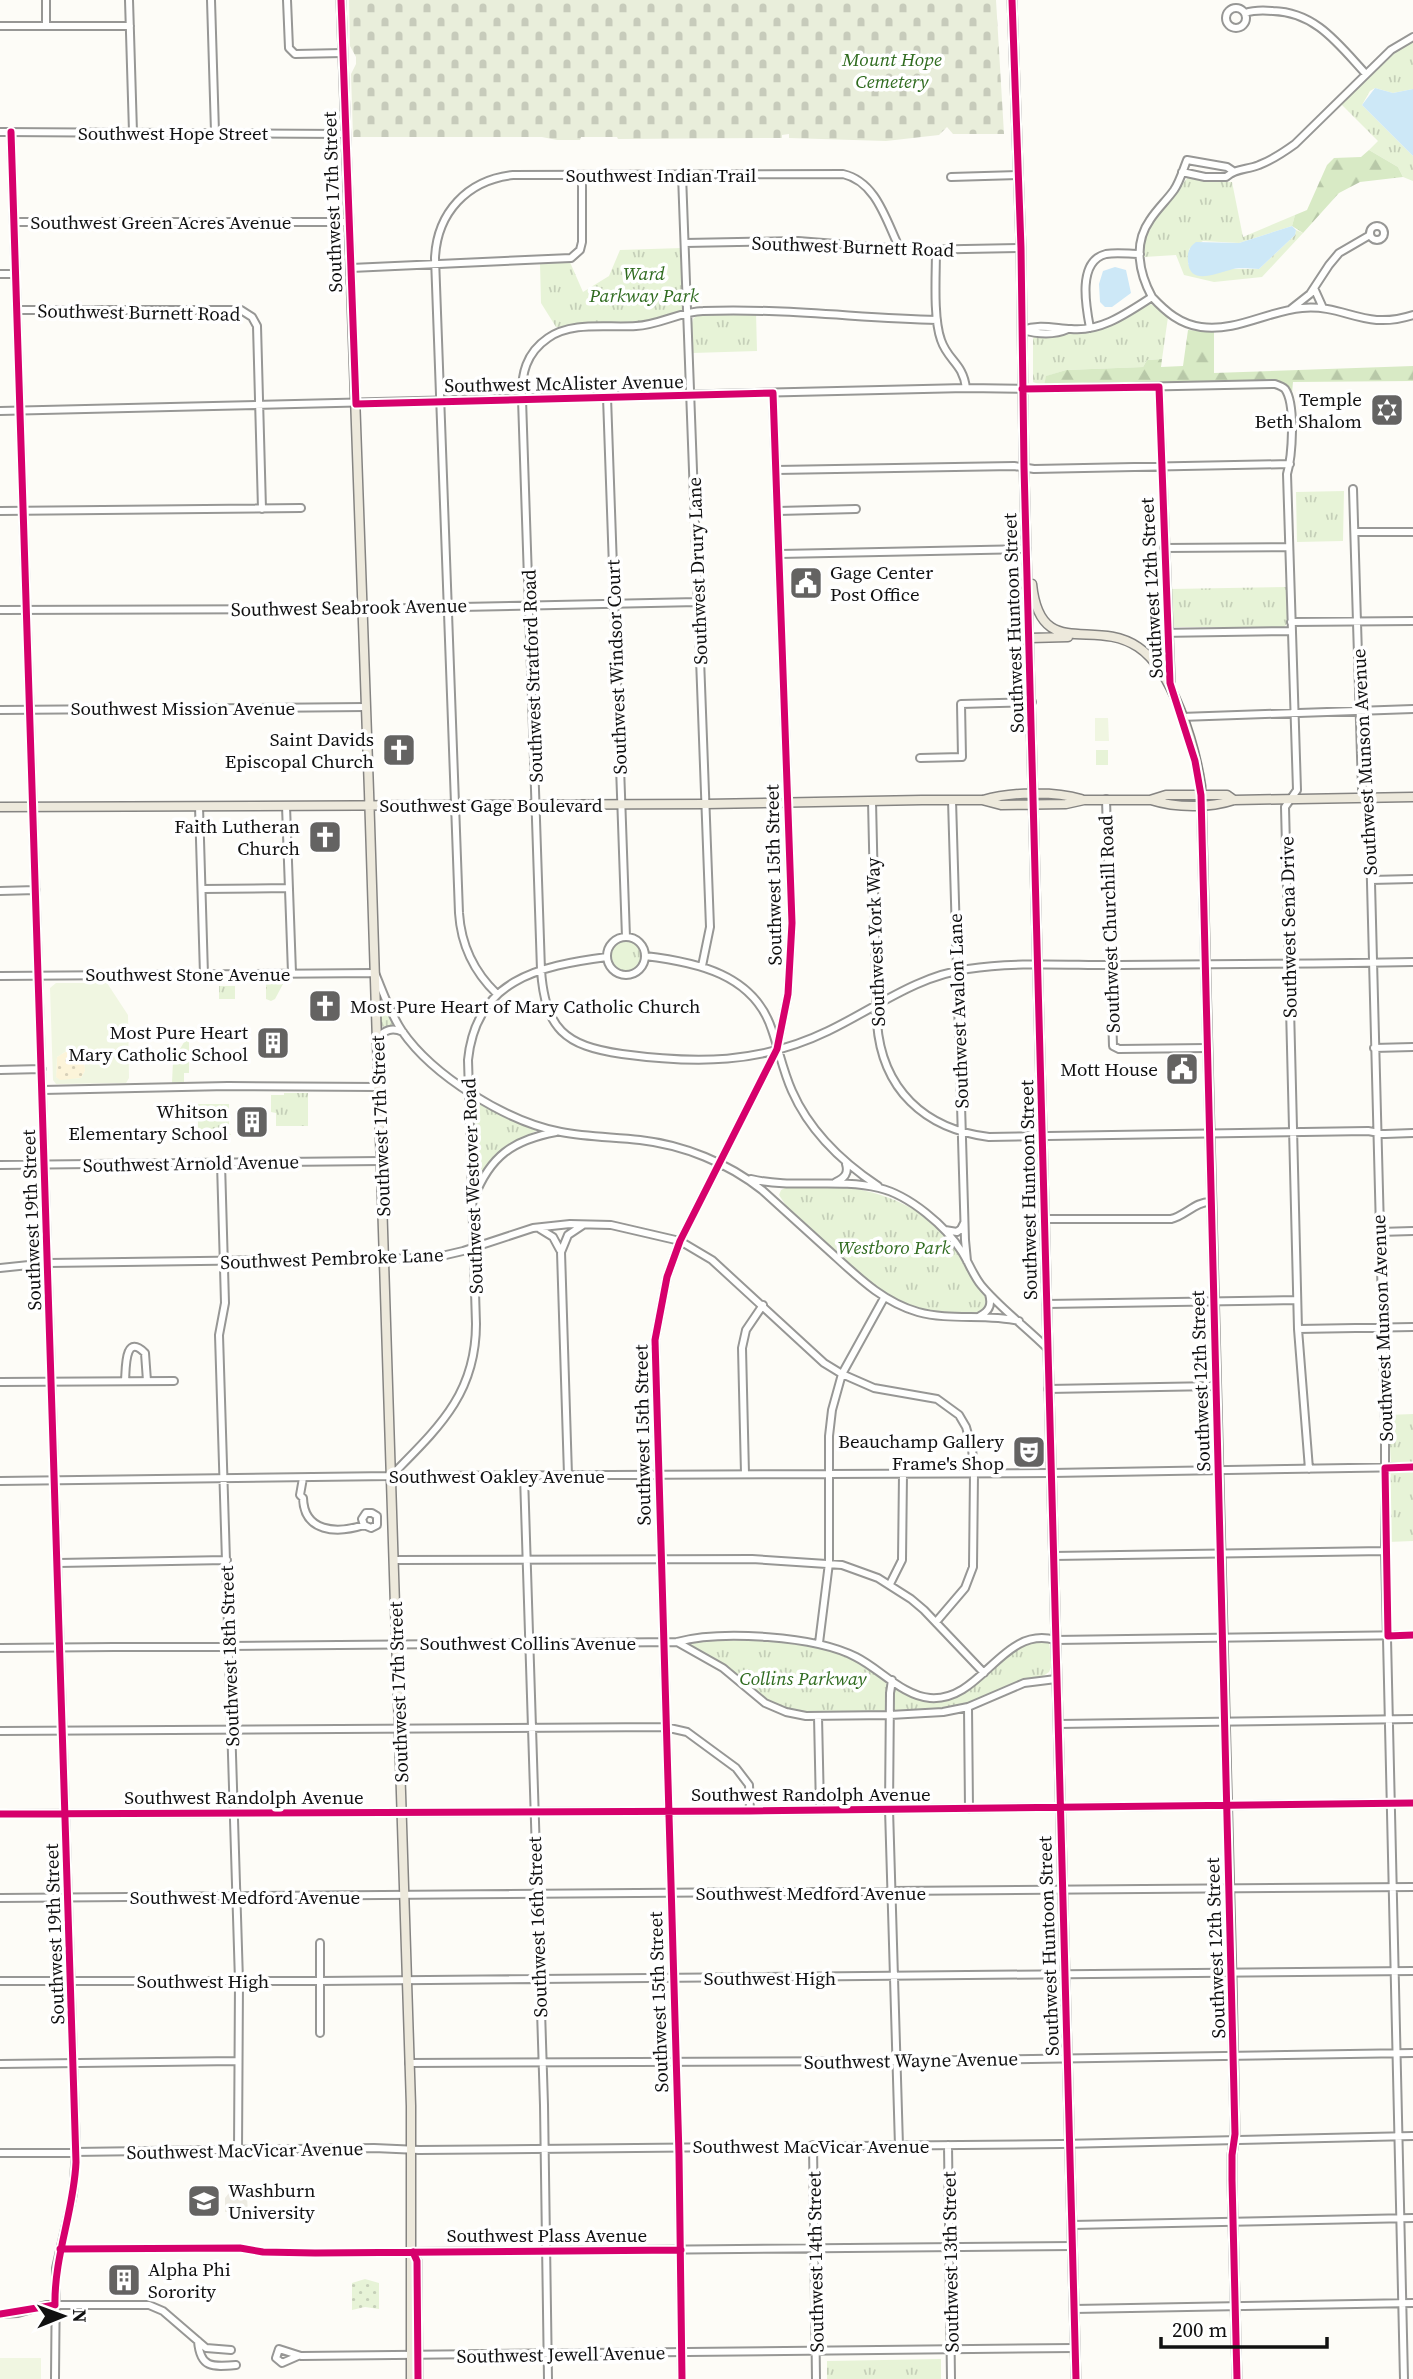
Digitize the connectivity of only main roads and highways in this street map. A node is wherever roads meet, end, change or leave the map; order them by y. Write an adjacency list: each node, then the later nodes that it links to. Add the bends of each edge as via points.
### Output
1 (341, 0): 15 (main road, Southwest 17th Street)
2 (1012, 0): 3 (main road, Southwest Huntoon Street)
3 (1027, 565): 4 (main road, via 1035,607 1047,625 1065,634); 6 (main road, Southwest Huntoon Street)
4 (1098, 635): 6 (main road); 7 (main road, via 1125,640)
5 (1165, 636): 7 (main road, via 1162,656)
6 (1030, 638): 9 (main road, Southwest Huntoon Street)
7 (1148, 655): 8 (main road, Southwest 12th Street, via 1172,693 1200,777)
8 (1201, 794): 13 (main road, Southwest Gage Boulevard); 14 (main road, Southwest Gage Boulevard, via 1227,795); 17 (main road, Southwest 12th Street)
9 (1034, 795): 11 (main road, Southwest Gage Boulevard); 12 (main road, Southwest Gage Boulevard); 16 (main road, Southwest Huntoon Street)
10 (1413, 797): 14 (main road, Southwest Gage Boulevard)
11 (982, 800): 15 (main road, Southwest Gage Boulevard); 16 (main road, Southwest Gage Boulevard)
12 (1084, 800): 13 (main road, Southwest Gage Boulevard); 16 (main road, Southwest Gage Boulevard)
13 (1150, 800): 17 (main road, Southwest Gage Boulevard)
14 (1234, 800): 17 (main road, Southwest Gage Boulevard)
15 (370, 805): 18 (main road, Southwest Gage Boulevard); 19 (main road, Southwest 17th Street, via 410,2063 409,2262)
16 (1034, 805): 22 (main road, Southwest Huntoon Street)
17 (1202, 805): 23 (main road, Southwest 12th Street)
18 (0, 807)
19 (414, 2355): 20 (main road, Southwest 17th Street); 21 (main road, Southwest 17th Street)
20 (411, 2379)
21 (418, 2379)
22 (1076, 2379)
23 (1237, 2379)

